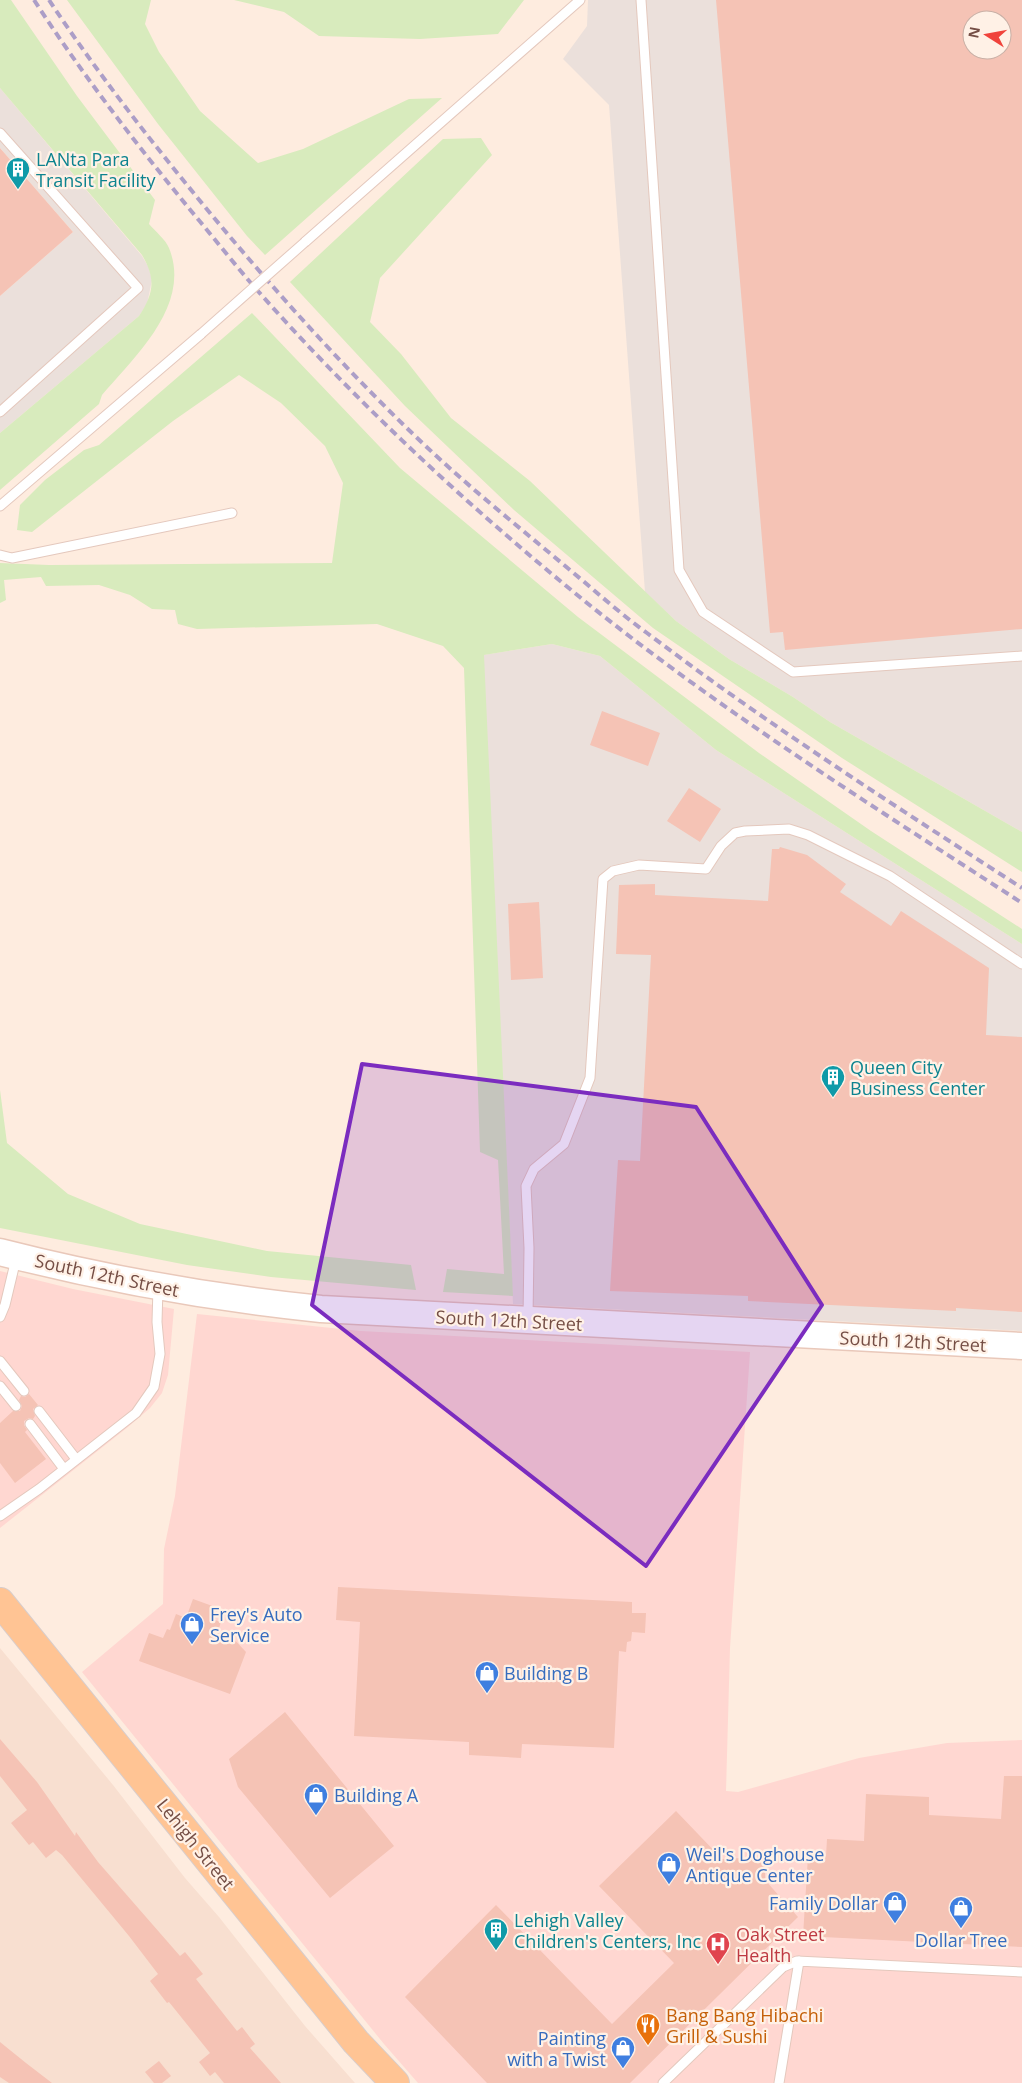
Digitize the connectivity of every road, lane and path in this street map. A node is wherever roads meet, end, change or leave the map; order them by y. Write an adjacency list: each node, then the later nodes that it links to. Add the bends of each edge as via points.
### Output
1 (578, 0): 5 (lane, bridge, via 201,334)
2 (641, 0): 8 (lane, via 679,570 703,612 793,672)
3 (0, 133): 4 (lane, via 138,288)
4 (0, 412)
5 (0, 506)
6 (232, 513): 7 (lane, via 12,558)
7 (0, 555)
8 (1022, 656)
9 (1022, 964): 13 (lane, via 890,876 808,835 789,829 735,834 721,846 706,869 639,866 613,871 603,879 590,1078 564,1144 534,1169 526,1186)
10 (9, 1255): 11 (street, South 12th Street); 12 (lane, via 5,1305)
11 (158, 1287): 13 (street, South 12th Street, via 321,1309); 21 (lane, via 160,1354 154,1387 136,1412)
12 (0, 1317)
13 (528, 1321): 14 (street, South 12th Street)
14 (1022, 1346)
15 (0, 1361): 17 (lane)
16 (0, 1386): 18 (lane)
17 (24, 1391)
18 (16, 1406)
19 (39, 1410): 21 (lane)
20 (30, 1424): 22 (lane)
21 (76, 1459): 22 (lane)
22 (64, 1469): 23 (lane)
23 (0, 1516)
24 (0, 1602): 27 (main road, Lehigh Street, via 356,2042)
25 (799, 1961): 26 (lane); 28 (lane, via 783,1967); 29 (lane)
26 (1022, 1972)
27 (395, 2083)
28 (663, 2083)
29 (779, 2083)

